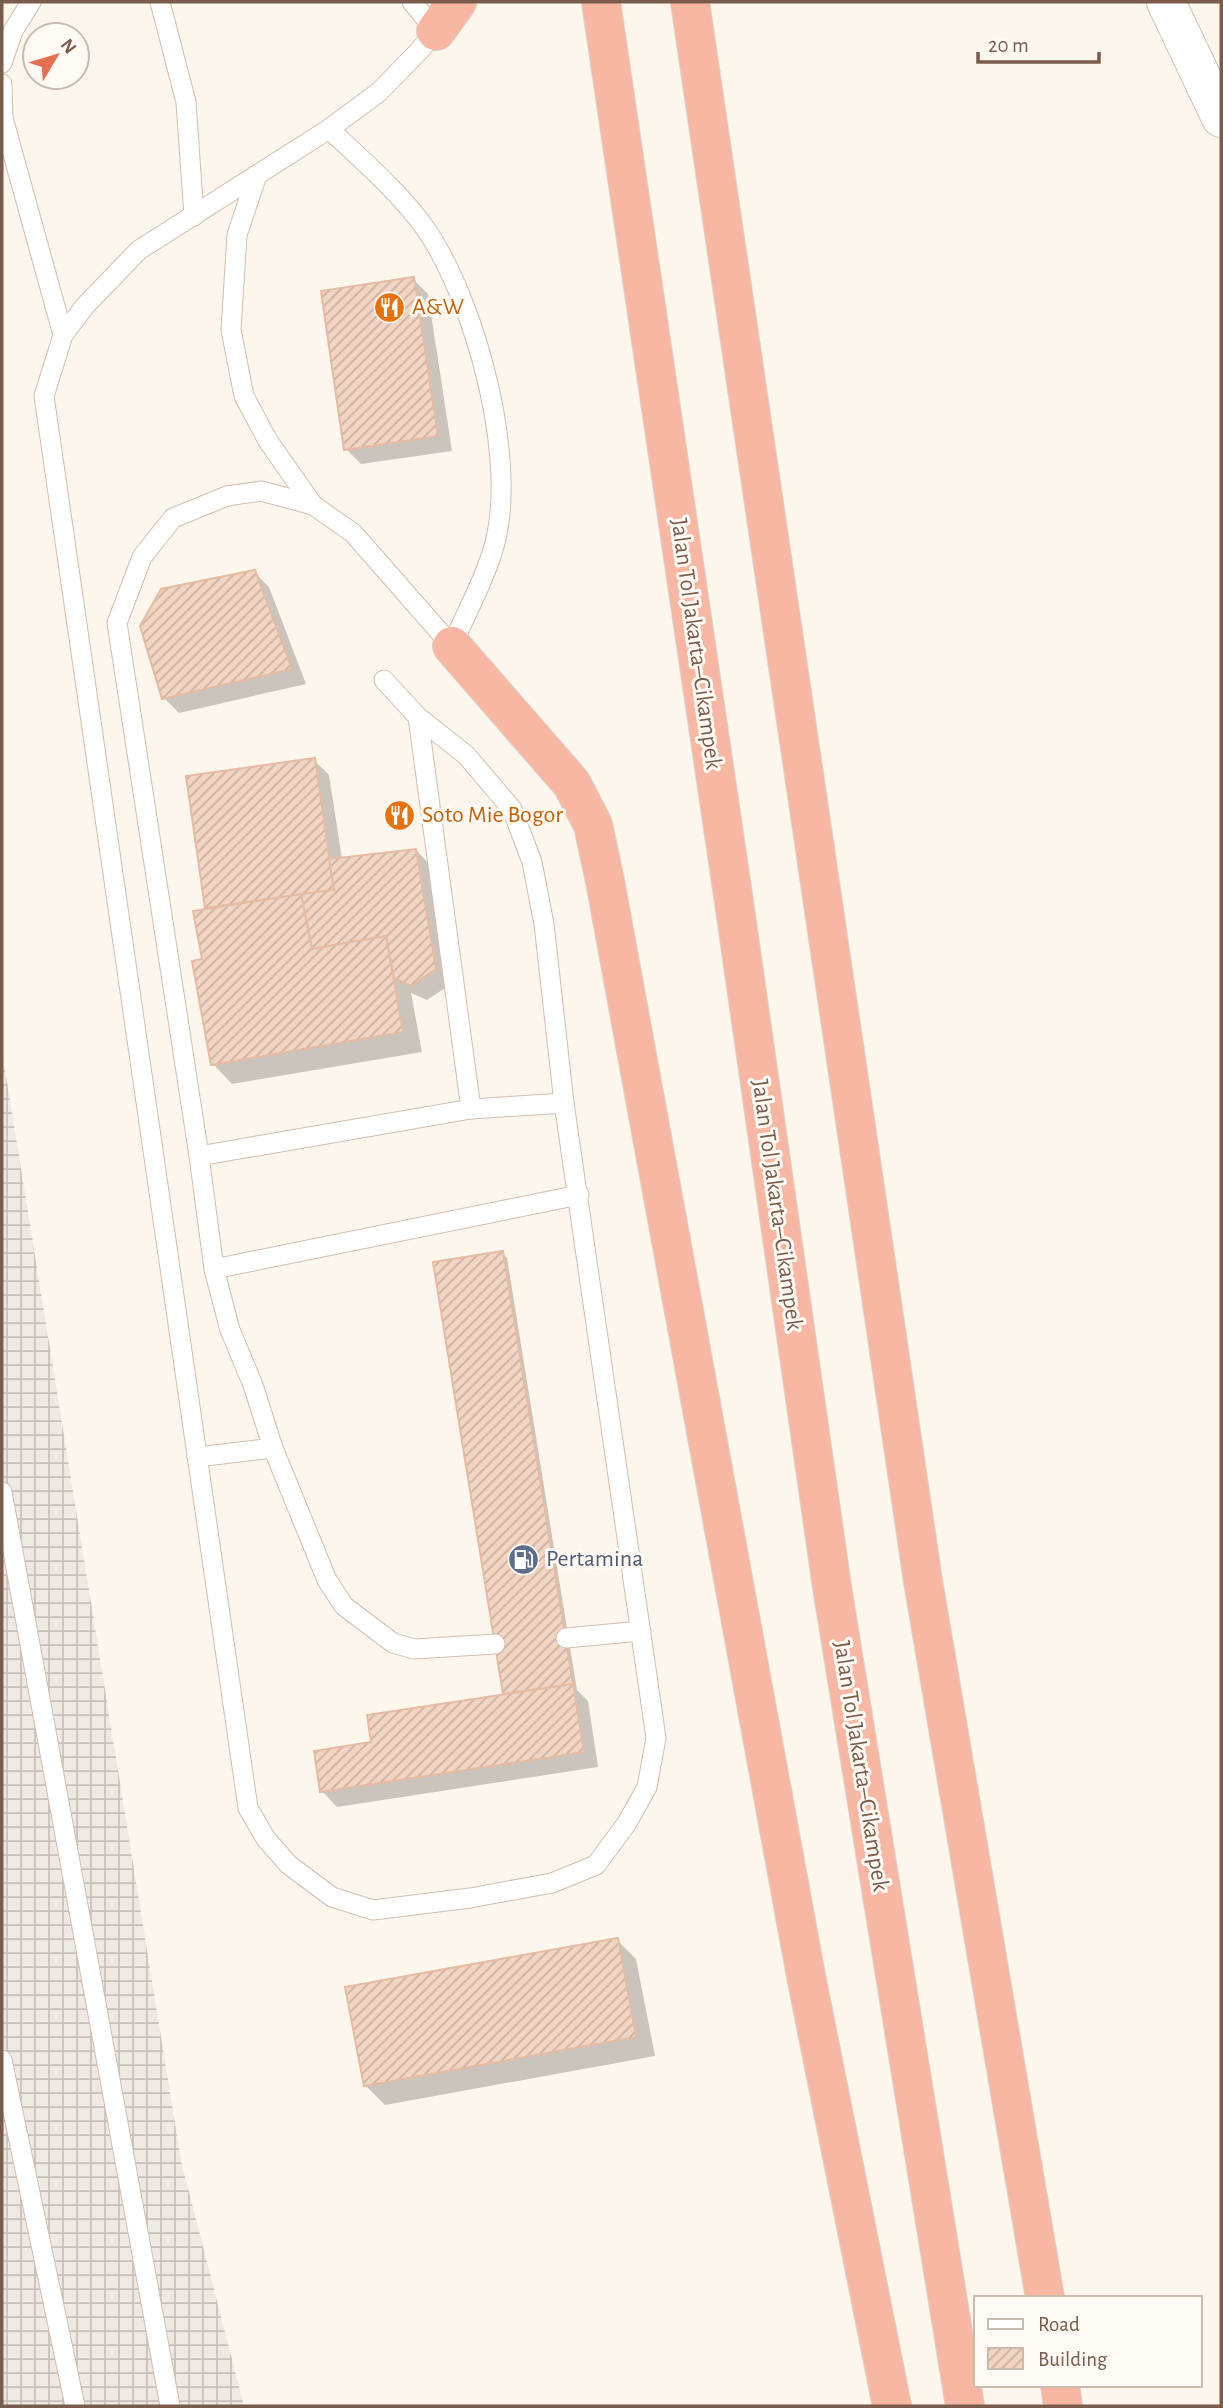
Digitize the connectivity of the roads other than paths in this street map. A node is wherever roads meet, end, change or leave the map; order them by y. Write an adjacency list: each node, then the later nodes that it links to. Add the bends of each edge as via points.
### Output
1 (32, 2): 8 (lane, via 13,32)
2 (160, 2): 13 (lane, via 186,102)
3 (412, 2): 7 (lane)
4 (601, 2): 36 (highway, Jalan Tol Jakarta–Cikampek, via 832,1587)
5 (690, 2): 31 (highway, via 923,1581)
6 (1166, 2): 10 (street)
7 (446, 16): 11 (lane, via 379,92)
8 (2, 63)
9 (2, 84): 14 (lane, via 3,118)
10 (1221, 118)
11 (329, 129): 12 (lane); 16 (lane, via 424,228 456,283 490,393 500,450 502,507 492,553)
12 (257, 175): 13 (lane); 15 (lane, via 237,235 231,330 244,396 268,441)
13 (194, 216): 14 (lane, via 139,250)
14 (63, 335): 25 (lane, via 44,396)
15 (313, 505): 16 (lane, via 353,533); 21 (lane, via 261,491 227,496 173,518 142,557 117,622)
16 (452, 646): 35 (highway, via 572,784 593,825 806,1976)
17 (384, 680): 18 (lane)
18 (418, 717): 19 (lane, via 466,755 512,810 532,862 544,924); 20 (lane)
19 (564, 1103): 20 (lane); 22 (lane)
20 (471, 1109): 21 (lane)
21 (199, 1156): 23 (lane)
22 (579, 1195): 23 (lane); 27 (lane)
23 (214, 1269): 24 (lane, via 230,1330)
24 (273, 1448): 25 (lane); 29 (lane, via 327,1580 344,1606 403,1646)
25 (197, 1457): 27 (lane, via 248,1808 289,1866 332,1897 373,1910 552,1883 596,1865 647,1787 656,1738)
26 (2, 1494): 34 (lane)
27 (641, 1632): 28 (lane)
28 (566, 1638)
29 (495, 1644)
30 (2, 2060): 33 (lane)
31 (1045, 2296)
32 (1059, 2387): 37 (highway)
33 (75, 2406)
34 (170, 2406)
35 (892, 2406)
36 (965, 2406)
37 (1063, 2406)

